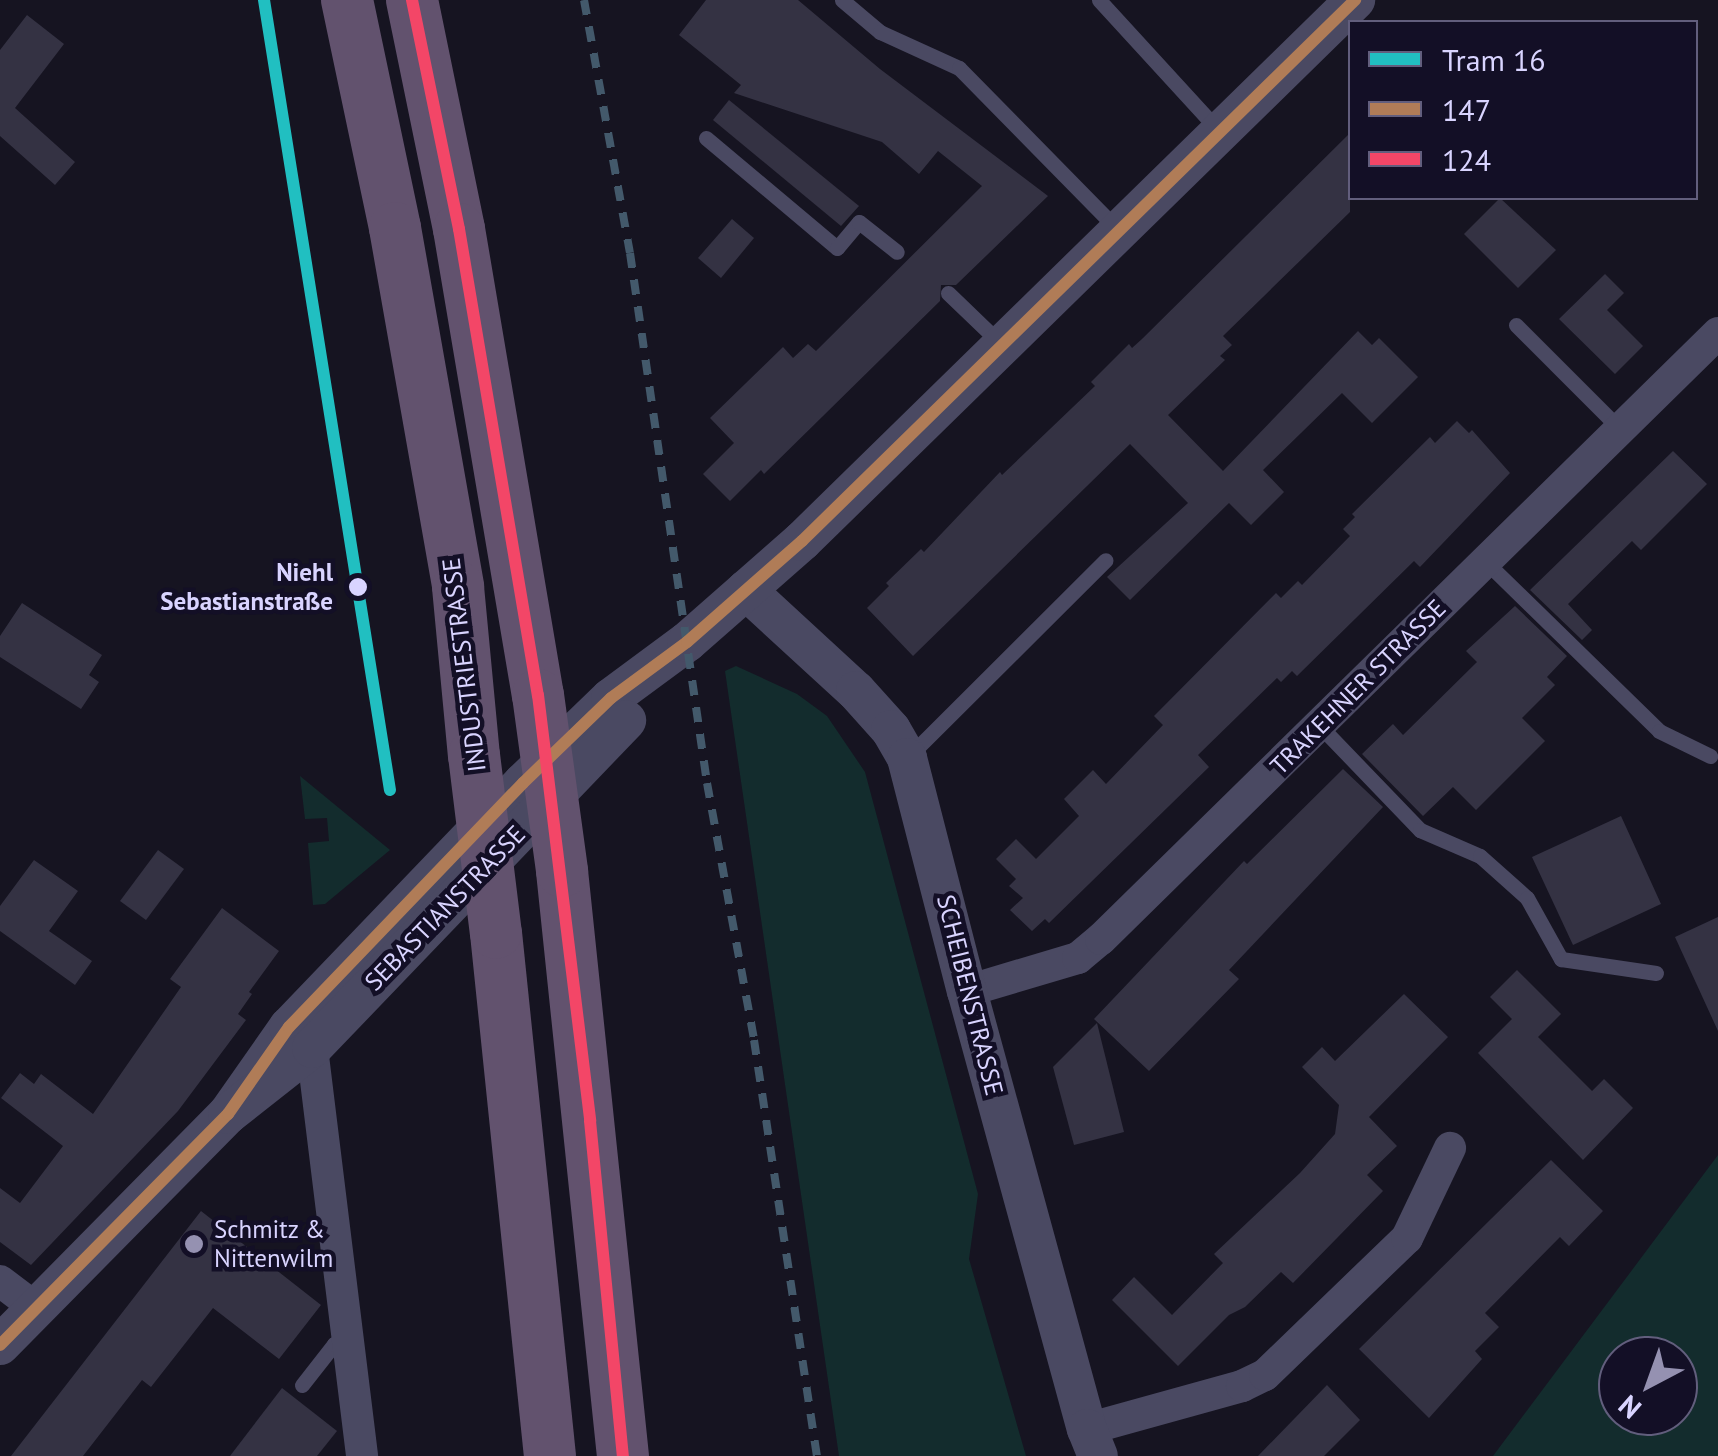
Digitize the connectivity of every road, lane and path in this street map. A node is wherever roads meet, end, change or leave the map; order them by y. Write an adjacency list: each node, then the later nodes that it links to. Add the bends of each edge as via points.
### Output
1 (347, 0): 34 (highway, INDUSTRIESTRASSE, bridge, via 458,587)
2 (412, 0): 35 (highway, bridge, via 459,229 538,695)
3 (842, 0): 8 (lane, via 880,32 959,68)
4 (1100, 0): 6 (lane)
5 (1356, 0): 6 (street, SEBASTIANSTRASSE)
6 (1221, 133): 8 (street, SEBASTIANSTRASSE)
7 (706, 138): 9 (lane, via 836,248 859,222)
8 (1120, 232): 13 (street, SEBASTIANSTRASSE)
9 (897, 252)
10 (948, 293): 13 (lane)
11 (1516, 325): 14 (lane)
12 (1718, 332): 14 (street, TRAKEHNER STRASSE)
13 (1003, 346): 17 (street, SEBASTIANSTRASSE)
14 (1620, 429): 16 (street, TRAKEHNER STRASSE)
15 (1106, 560): 21 (lane)
16 (1485, 561): 19 (street, TRAKEHNER STRASSE); 20 (lane, via 1647,721)
17 (746, 590): 18 (street, SEBASTIANSTRASSE); 21 (street, SCHEIBENSTRASSE, via 856,691)
18 (688, 642): 24 (street, SEBASTIANSTRASSE, via 622,725); 25 (street, SEBASTIANSTRASSE, via 611,698 522,783 289,1028)
19 (1319, 725): 22 (lane, via 1420,830 1480,856 1527,898 1561,959); 23 (street, TRAKEHNER STRASSE, via 1078,958)
20 (1710, 756)
21 (907, 758): 23 (street, SCHEIBENSTRASSE)
22 (1656, 973)
23 (967, 992): 32 (street, SCHEIBENSTRASSE)
24 (312, 1048): 25 (street, SEBASTIANSTRASSE); 29 (street)
25 (228, 1114): 28 (street, SEBASTIANSTRASSE)
26 (1450, 1148): 32 (street, via 1407,1238 1265,1375)
27 (0, 1281): 28 (street)
28 (37, 1309): 30 (street, SEBASTIANSTRASSE)
29 (348, 1340): 31 (lane, via 334,1344); 33 (street)
30 (0, 1346)
31 (302, 1385)
32 (1092, 1443)
33 (362, 1456)
34 (550, 1456)
35 (622, 1456)

